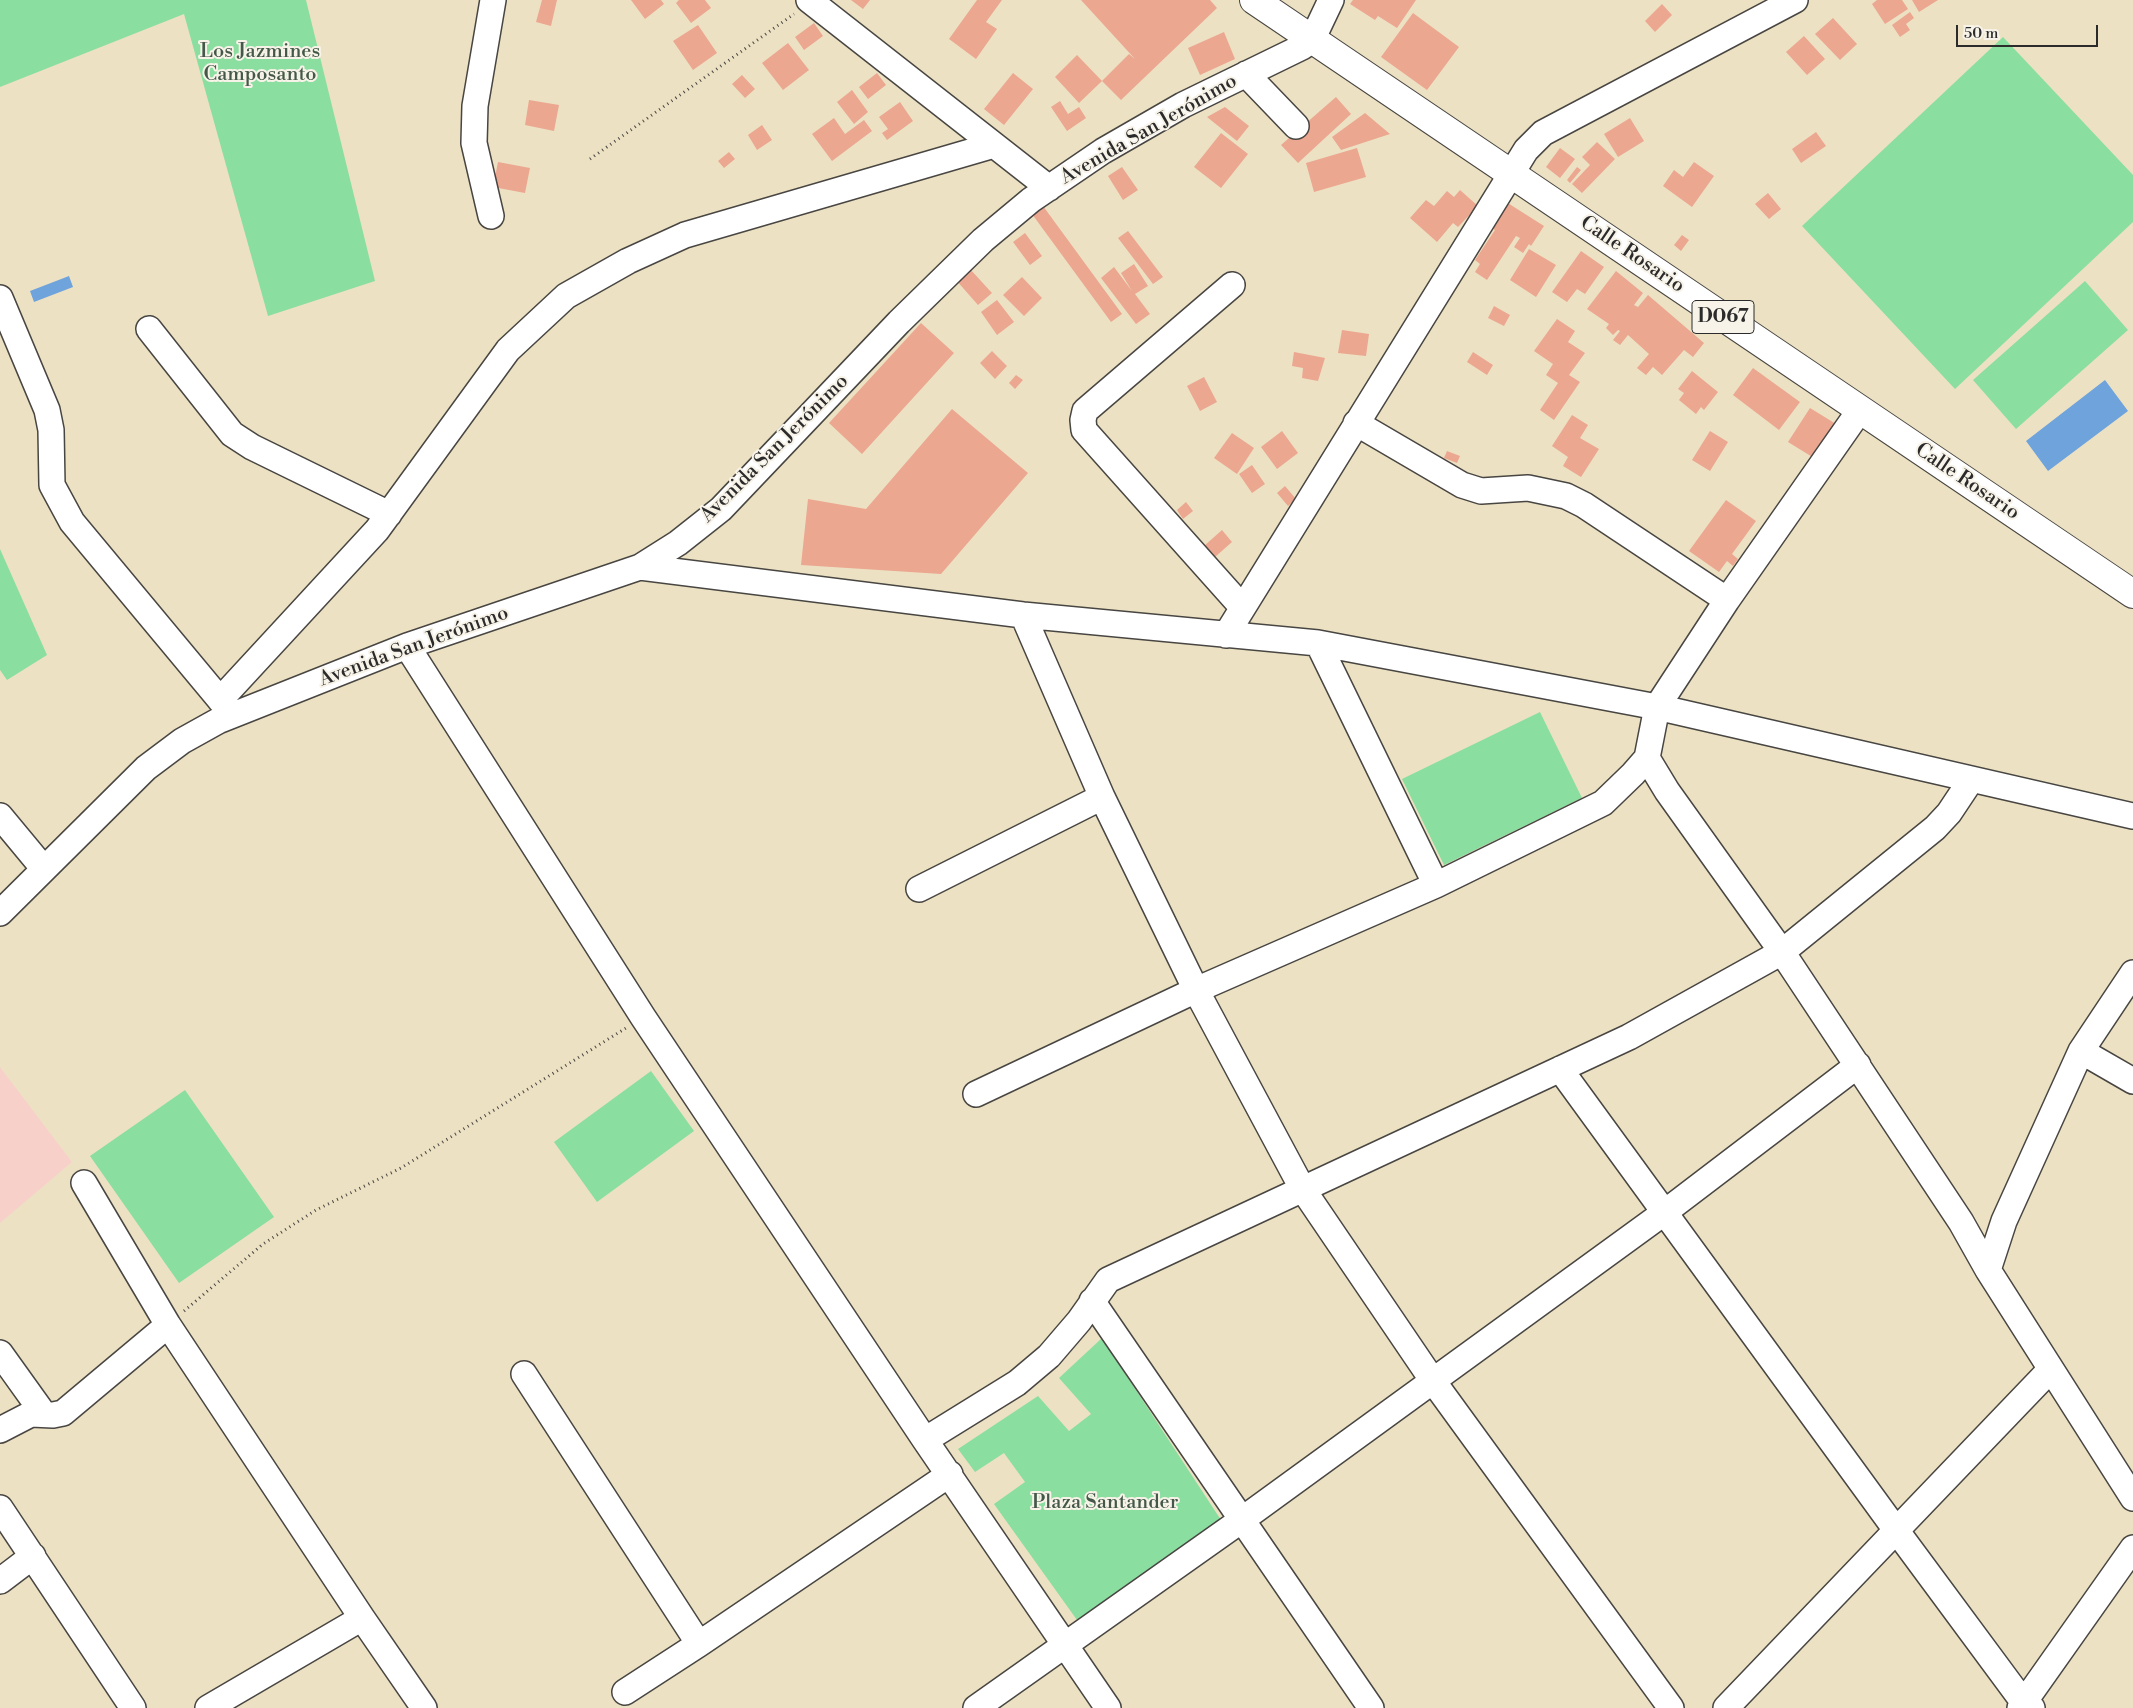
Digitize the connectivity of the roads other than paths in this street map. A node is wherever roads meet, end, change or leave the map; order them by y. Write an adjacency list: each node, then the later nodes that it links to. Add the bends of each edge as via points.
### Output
1 (493, 0): 12 (street, via 475,106 474,143)
2 (1254, 0): 6 (main road, Calle Rosario / D067)
3 (1331, 0): 6 (street)
4 (810, 1): 9 (street)
5 (1792, 1): 10 (street, via 1543,133 1526,150)
6 (1312, 40): 7 (street, Avenida San Jerónimo); 10 (main road, Calle Rosario / D067)
7 (1246, 74): 8 (street); 11 (street, Avenida San Jerónimo, via 1183,105 1103,151)
8 (1296, 126)
9 (994, 145): 11 (street); 18 (street, via 685,235 628,261 566,296 508,350)
10 (1511, 173): 16 (main road, Calle Rosario / D067); 17 (street)
11 (1049, 188): 19 (street, Avenida San Jerónimo, via 983,240 899,322 721,508 678,543)
12 (491, 216)
13 (1232, 285): 22 (street, via 1085,411 1083,420 1084,430)
14 (0, 298): 28 (street, via 47,410 51,430 52,485 72,522)
15 (149, 329): 18 (street, via 232,434 252,447)
16 (1860, 410): 20 (main road, Calle Rosario / D067); 21 (street)
17 (1356, 423): 21 (street, via 1462,485 1481,491 1528,488 1566,496); 22 (street)
18 (389, 514): 28 (street)
19 (640, 567): 23 (street); 26 (street, Avenida San Jerónimo)
20 (2133, 594)
21 (1727, 600): 27 (street)
22 (1242, 607): 24 (street)
23 (1023, 615): 24 (street); 31 (street)
24 (1226, 635): 25 (street)
25 (1318, 643): 27 (street); 35 (street)
26 (408, 646): 28 (street, Avenida San Jerónimo); 60 (street, via 643,1017)
27 (1657, 707): 29 (street); 30 (street)
28 (227, 708): 34 (street, Avenida San Jerónimo, via 146,768)
29 (1647, 758): 35 (street, via 1603,803); 38 (street)
30 (1971, 780): 33 (street); 38 (street, via 1950,813 1935,828)
31 (1102, 797): 36 (street); 40 (street)
32 (0, 816): 34 (street)
33 (2133, 816)
34 (44, 869): 37 (street, Avenida San Jerónimo)
35 (1436, 885): 40 (street)
36 (919, 889)
37 (0, 913)
38 (1782, 952): 42 (street); 43 (street, via 1629,1037)
39 (2133, 973): 41 (street)
40 (1196, 990): 45 (street); 47 (street)
41 (2081, 1051): 44 (street); 49 (street)
42 (1858, 1066): 48 (street); 50 (street)
43 (1560, 1069): 47 (street); 48 (street)
44 (2133, 1081)
45 (976, 1094)
46 (84, 1183): 53 (street)
47 (1302, 1188): 52 (street, via 1108,1280); 57 (street)
48 (1665, 1212): 57 (street); 65 (street)
49 (2004, 1221): 50 (street, via 1992,1232); 51 (street)
50 (1965, 1228): 51 (street)
51 (1988, 1270): 55 (street)
52 (1092, 1301): 60 (street, via 1049,1356 1017,1382); 64 (street)
53 (168, 1325): 58 (street, via 73,1407 63,1413); 69 (street)
54 (0, 1353): 58 (street)
55 (2051, 1369): 62 (street); 65 (street)
56 (524, 1374): 70 (street)
57 (1433, 1381): 64 (street); 80 (street)
58 (43, 1413): 59 (street, via 20,1418)
59 (0, 1430)
60 (925, 1440): 61 (street)
61 (950, 1474): 70 (street); 71 (street)
62 (2133, 1498)
63 (0, 1508): 67 (street)
64 (1242, 1519): 71 (street); 79 (street)
65 (1896, 1530): 73 (street); 81 (street)
66 (2133, 1548): 73 (street)
67 (33, 1556): 68 (street); 74 (street)
68 (0, 1581)
69 (362, 1618): 75 (street); 76 (street)
70 (699, 1644): 72 (street)
71 (1065, 1645): 77 (street); 78 (street)
72 (624, 1692)
73 (2025, 1706)
74 (134, 1708)
75 (208, 1708)
76 (424, 1708)
77 (976, 1708)
78 (1108, 1708)
79 (1371, 1708)
80 (1671, 1708)
81 (1726, 1708)

